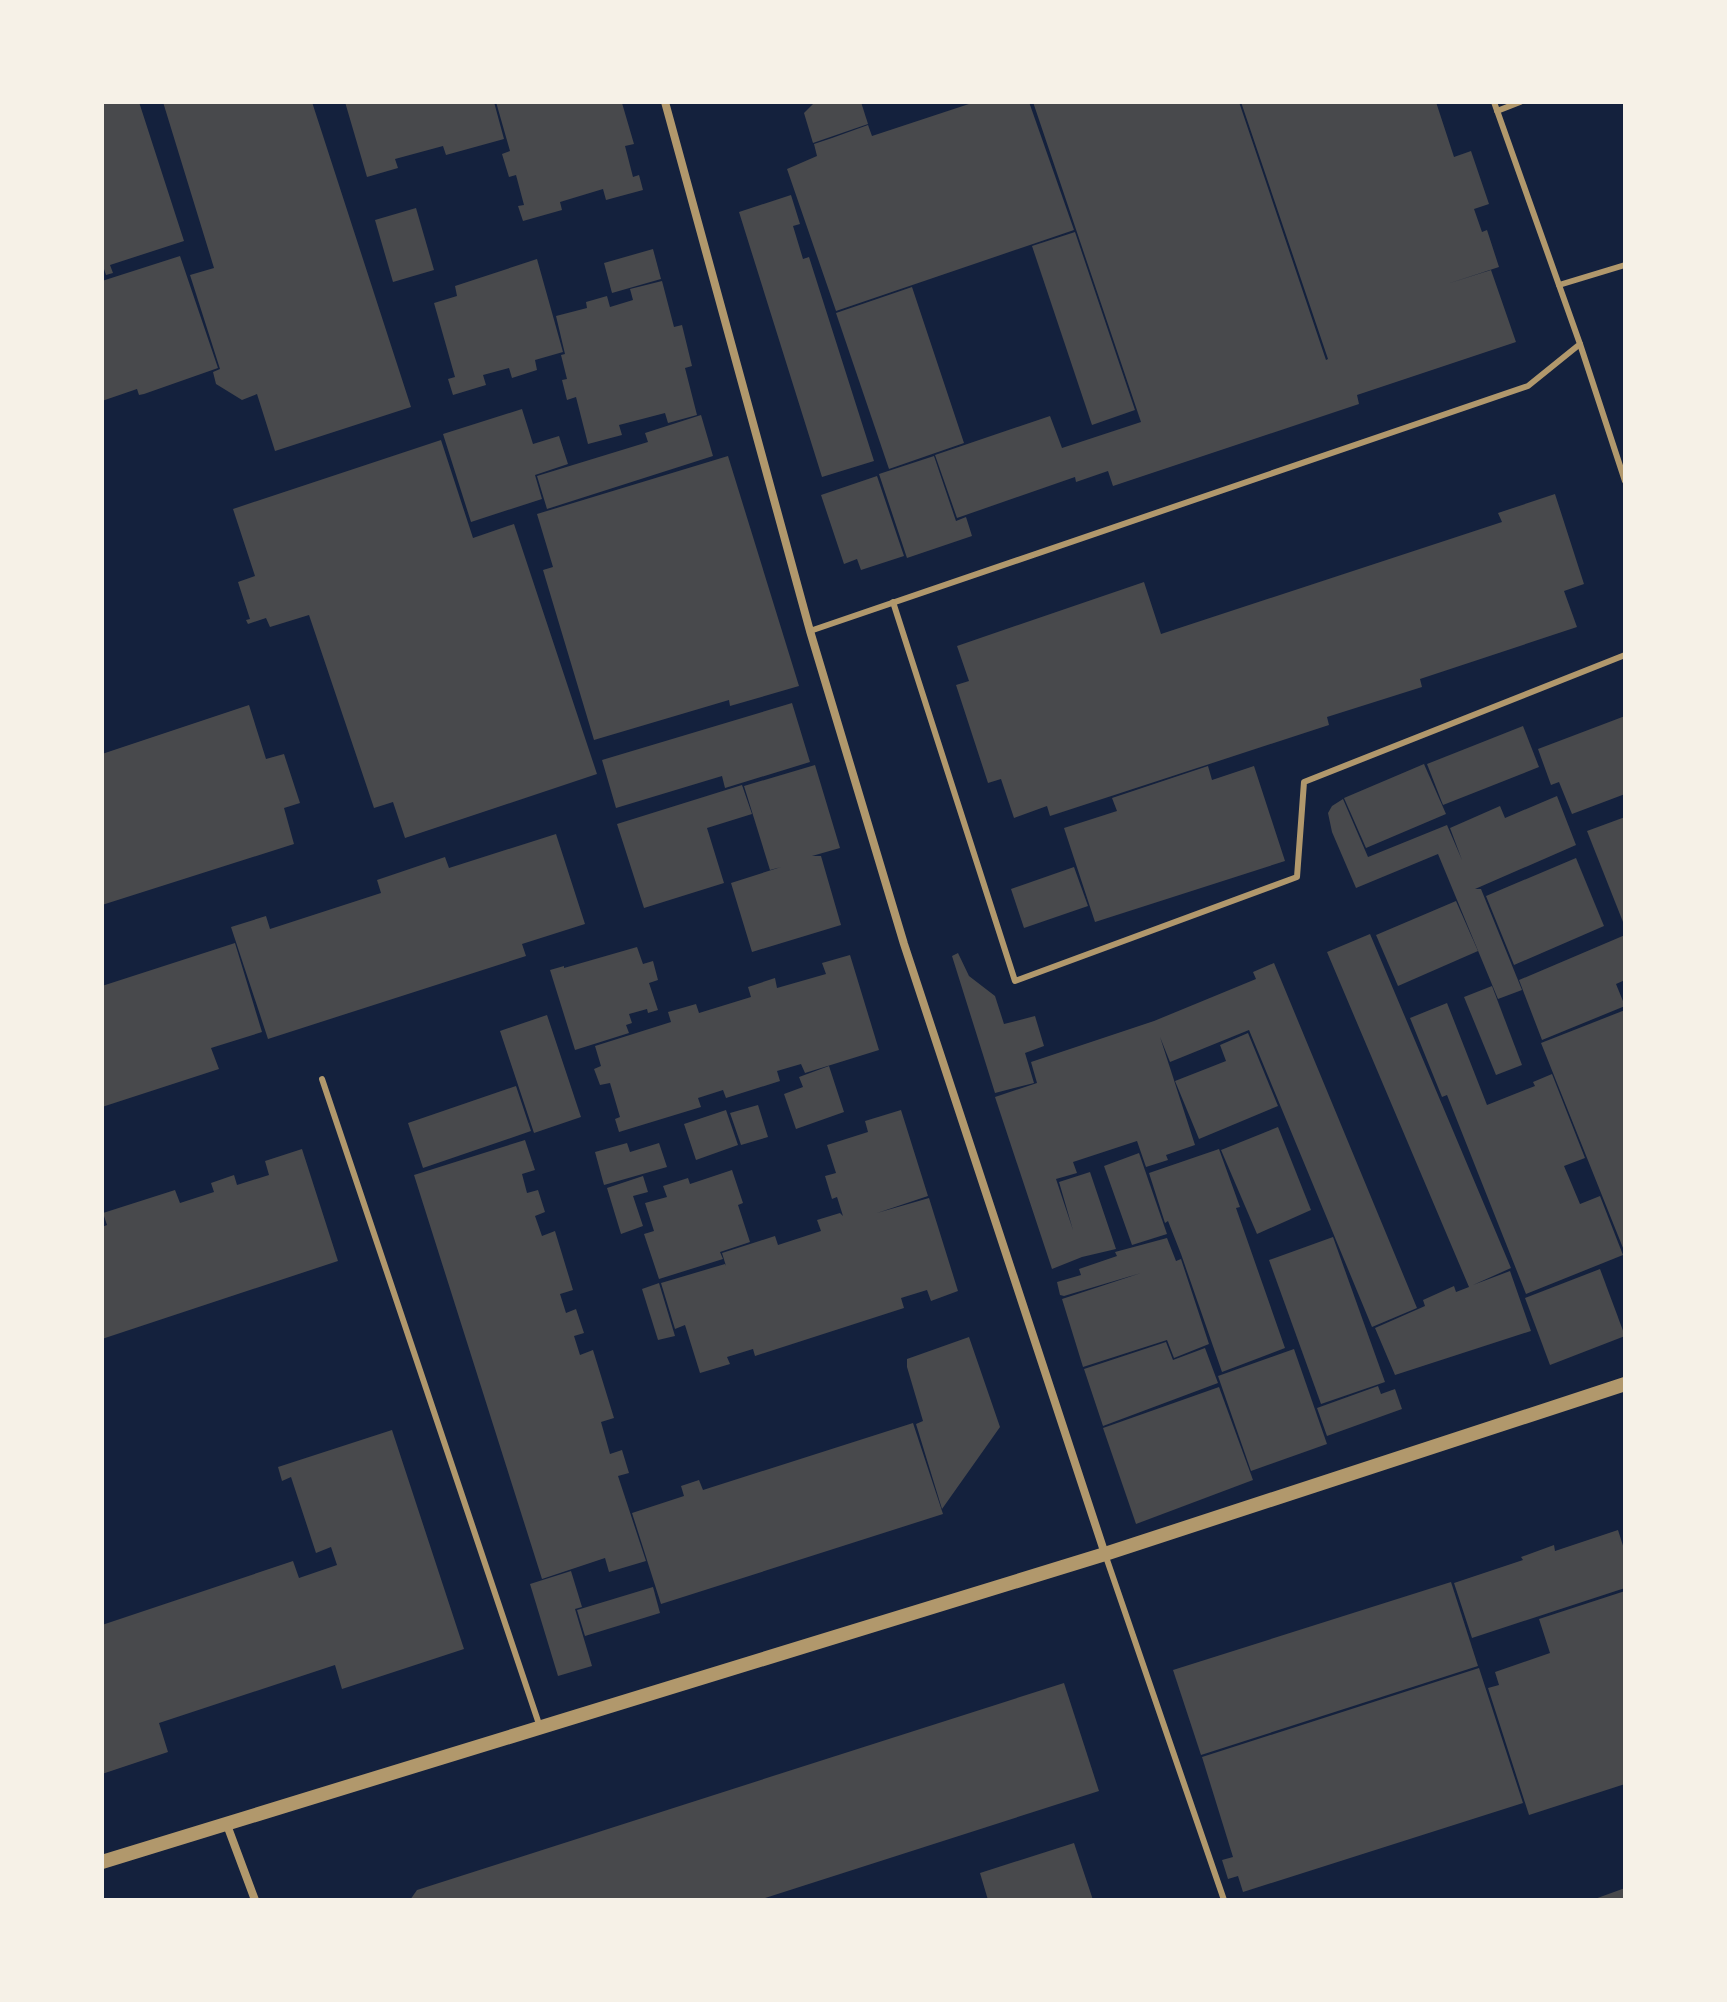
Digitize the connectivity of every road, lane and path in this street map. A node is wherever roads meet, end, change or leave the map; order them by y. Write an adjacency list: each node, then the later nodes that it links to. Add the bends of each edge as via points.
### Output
1 (665, 102): 10 (street)
2 (1494, 102): 4 (lane)
3 (1520, 102): 4 (lane)
4 (1497, 111): 6 (lane)
5 (1625, 265): 6 (lane)
6 (1559, 285): 7 (lane)
7 (1580, 344): 8 (lane); 9 (lane, via 1528,386)
8 (1625, 481)
9 (893, 602): 10 (lane); 11 (lane, via 1015,981 1297,877 1304,782)
10 (810, 631): 14 (street, via 904,944)
11 (1625, 655)
12 (322, 1079): 15 (lane)
13 (1625, 1384): 14 (street)
14 (1105, 1554): 15 (street); 19 (lane)
15 (540, 1727): 16 (street)
16 (227, 1825): 17 (street); 18 (street)
17 (102, 1862)
18 (255, 1900)
19 (1224, 1900)

